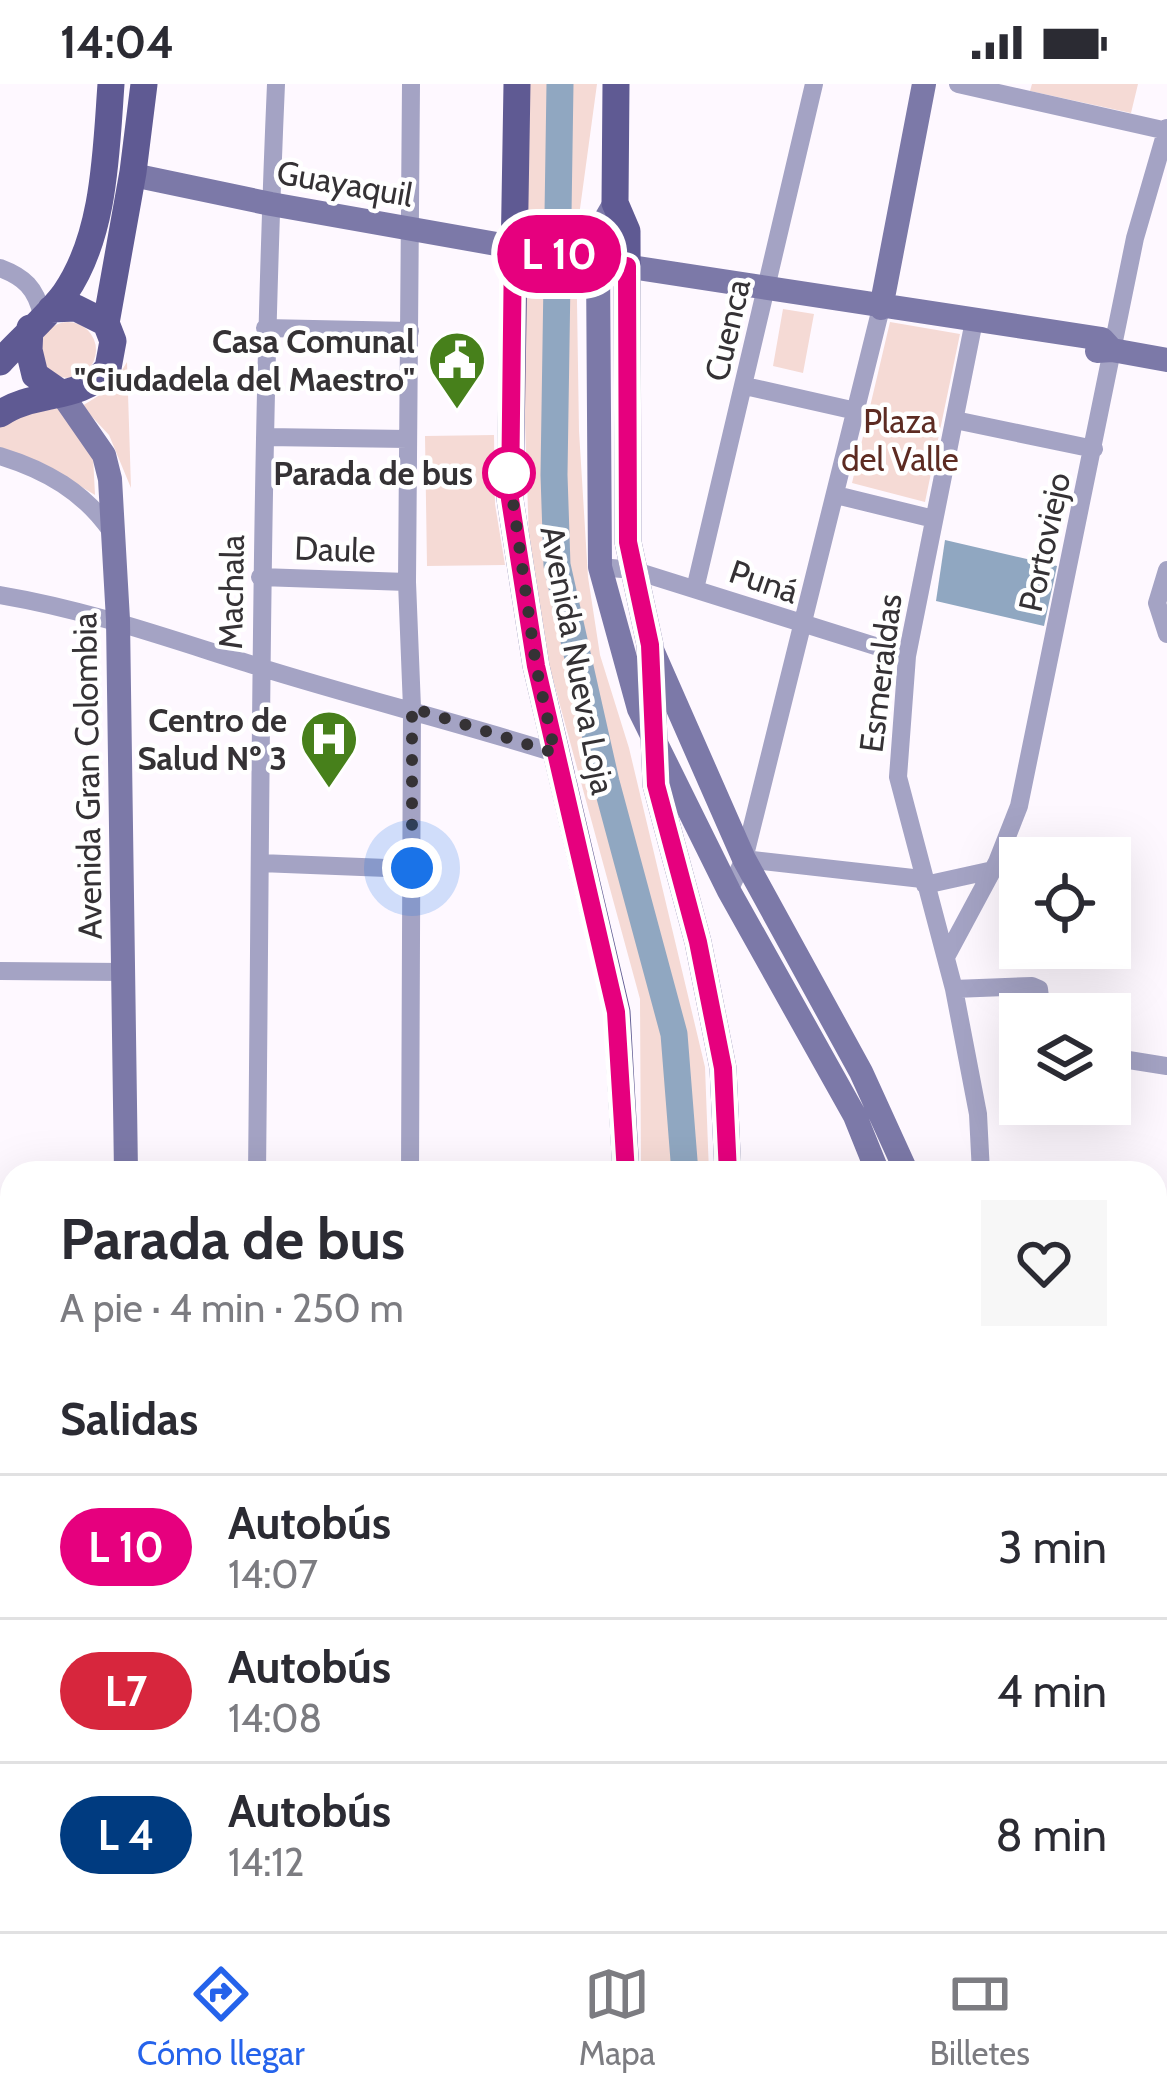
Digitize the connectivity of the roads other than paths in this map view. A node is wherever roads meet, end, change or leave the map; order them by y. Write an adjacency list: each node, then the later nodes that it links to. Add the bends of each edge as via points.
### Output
1 (111, 84): 21 (main road, via 99,202 65,293)
2 (144, 84): 11 (main road)
3 (276, 84): 13 (street, Machala)
4 (411, 84): 14 (street)
5 (517, 84): 15 (main road, Avenida Nueva Loja)
6 (616, 84): 12 (main road)
7 (814, 84): 19 (street, Cuenca)
8 (924, 84): 20 (main road)
9 (958, 84): 10 (street)
10 (1167, 130): 26 (street, Portoviejo)
11 (133, 175): 13 (main road, Guayaquil); 23 (main road)
12 (614, 203): 16 (main road, via 601,227); 17 (main road, via 627,231)
13 (271, 204): 14 (main road, Guayaquil); 24 (street, Machala)
14 (410, 228): 15 (main road, Guayaquil); 25 (street)
15 (513, 245): 16 (main road, Guayaquil); 56 (main road, Avenida Nueva Loja, via 510,499)
16 (598, 262): 17 (main road, Guayaquil); 41 (main road)
17 (627, 266): 19 (main road, Guayaquil); 42 (main road)
18 (0, 268): 21 (street, via 21,276)
19 (769, 286): 20 (main road, Guayaquil); 29 (street, Cuenca)
20 (881, 308): 22 (main road, Guayaquil); 31 (street)
21 (41, 317): 23 (main road, via 76,308); 28 (main road); 30 (main road, via 29,350 35,375)
22 (974, 320): 26 (main road, Guayaquil, via 986,330); 33 (street, Esmeraldas)
23 (106, 322): 30 (main road, via 113,340 108,368 77,392)
24 (265, 328): 25 (street); 34 (street, Machala)
25 (410, 332): 35 (street)
26 (1112, 350): 27 (main road, Guayaquil); 36 (street, Portoviejo)
27 (1167, 360)
28 (0, 362)
29 (745, 386): 31 (street); 46 (street, Cuenca)
30 (61, 393): 32 (main road); 40 (main road, Avenida Gran Colombia, via 104,455)
31 (856, 411): 38 (street)
32 (0, 414)
33 (955, 420): 36 (street); 39 (street, Esmeraldas)
34 (266, 437): 35 (street); 44 (street, Machala)
35 (408, 439): 45 (street)
36 (1094, 449): 60 (street, Portoviejo, via 1019,806)
37 (0, 456): 40 (street, via 69,488)
38 (836, 495): 39 (street); 49 (street)
39 (934, 519): 52 (street, Esmeraldas)
40 (111, 531): 48 (main road, Avenida Gran Colombia)
41 (600, 567): 42 (street, Puná); 55 (main road)
42 (633, 570): 46 (street, Puná); 51 (main road)
43 (1167, 570): 50 (street, via 1157,603)
44 (260, 577): 45 (street, Daule); 53 (street, Machala)
45 (406, 582): 54 (street)
46 (695, 589): 49 (street, Puná)
47 (0, 595): 48 (street)
48 (118, 620): 53 (street); 65 (main road, Avenida Gran Colombia)
49 (802, 626): 52 (street, Puná); 57 (street)
50 (1167, 634)
51 (650, 645): 55 (main road); 57 (main road)
52 (907, 656): 61 (street, Esmeraldas, via 898,777)
53 (259, 667): 54 (street); 58 (street, Machala)
54 (412, 708): 56 (street); 59 (street)
55 (653, 738): 62 (main road); 74 (main road, via 656,785 723,1068)
56 (555, 753): 73 (main road, Avenida Nueva Loja, via 616,1012)
57 (744, 859): 61 (street); 62 (street); 76 (main road)
58 (260, 863): 59 (street); 71 (street, Machala)
59 (412, 868): 72 (street)
60 (993, 870): 61 (street); 63 (street, Portoviejo)
61 (924, 882): 63 (street, Esmeraldas)
62 (729, 891): 75 (main road, via 828,1064)
63 (946, 957): 66 (street, Esmeraldas)
64 (0, 971): 65 (street)
65 (123, 972): 70 (main road, Avenida Gran Colombia)
66 (954, 989): 67 (street, via 1032,986); 77 (street, Esmeraldas)
67 (1039, 993)
68 (1131, 1060): 69 (street)
69 (1167, 1066)
70 (126, 1161)
71 (257, 1161)
72 (410, 1161)
73 (625, 1161)
74 (727, 1161)
75 (872, 1161)
76 (902, 1161)
77 (980, 1161)

